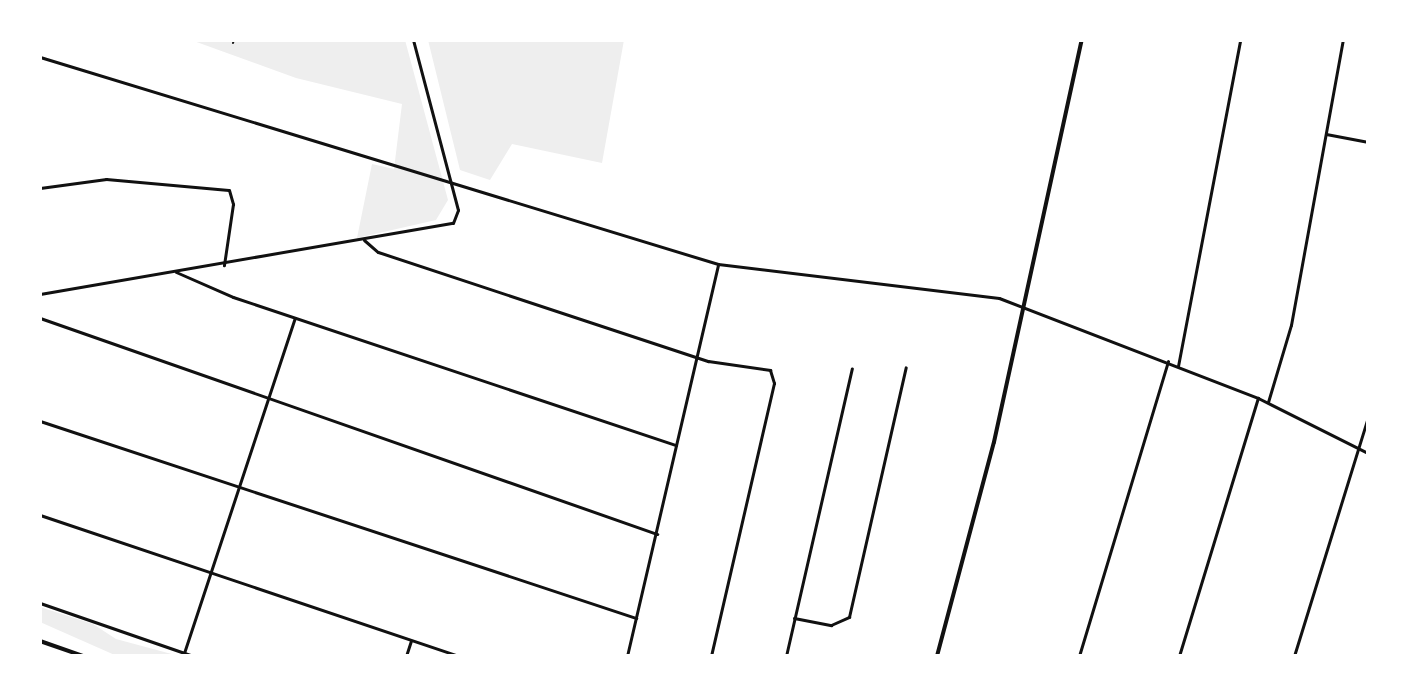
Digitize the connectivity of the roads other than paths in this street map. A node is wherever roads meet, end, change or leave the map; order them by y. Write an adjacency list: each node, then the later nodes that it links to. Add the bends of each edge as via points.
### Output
1 (413, 40): 8 (street)
2 (1082, 40): 15 (street)
3 (1240, 40): 20 (street)
4 (1343, 40): 6 (street)
5 (40, 57): 8 (street)
6 (1326, 134): 7 (street); 25 (street, via 1291,325)
7 (1368, 142)
8 (450, 179): 10 (street, via 458,210 453,223); 11 (street)
9 (40, 188): 12 (street, via 106,179 229,190 233,204)
10 (364, 240): 12 (street); 18 (street, via 378,252)
11 (718, 264): 15 (street, via 999,298); 18 (street)
12 (224, 265): 13 (street)
13 (176, 272): 14 (street); 16 (street)
14 (40, 294)
15 (1025, 306): 19 (street); 49 (street)
16 (295, 317): 24 (street); 28 (street)
17 (40, 318): 24 (street)
18 (696, 357): 28 (street); 47 (street, via 770,370 774,383)
19 (1168, 361): 20 (street); 50 (street)
20 (1178, 366): 23 (street)
21 (906, 367): 37 (street, via 847,622 831,625)
22 (852, 368): 37 (street)
23 (1258, 398): 25 (street); 41 (street)
24 (268, 401): 31 (street); 33 (street)
25 (1268, 402): 29 (street)
26 (1368, 417): 29 (street)
27 (40, 421): 31 (street)
28 (676, 445): 33 (street)
29 (1358, 446): 30 (street); 52 (street)
30 (1368, 453)
31 (239, 485): 34 (street); 36 (street)
32 (40, 515): 34 (street)
33 (657, 534): 36 (street)
34 (213, 572): 38 (street); 40 (street)
35 (40, 603): 40 (street)
36 (636, 618): 46 (street)
37 (794, 618): 48 (street)
38 (411, 640): 44 (street); 45 (street)
39 (40, 641): 42 (street)
40 (184, 654): 43 (street)
41 (1179, 655): 51 (street)
42 (83, 656)
43 (193, 656)
44 (406, 656)
45 (460, 656)
46 (627, 656)
47 (711, 656)
48 (786, 656)
49 (937, 656)
50 (1079, 656)
51 (1186, 656)
52 (1294, 656)

